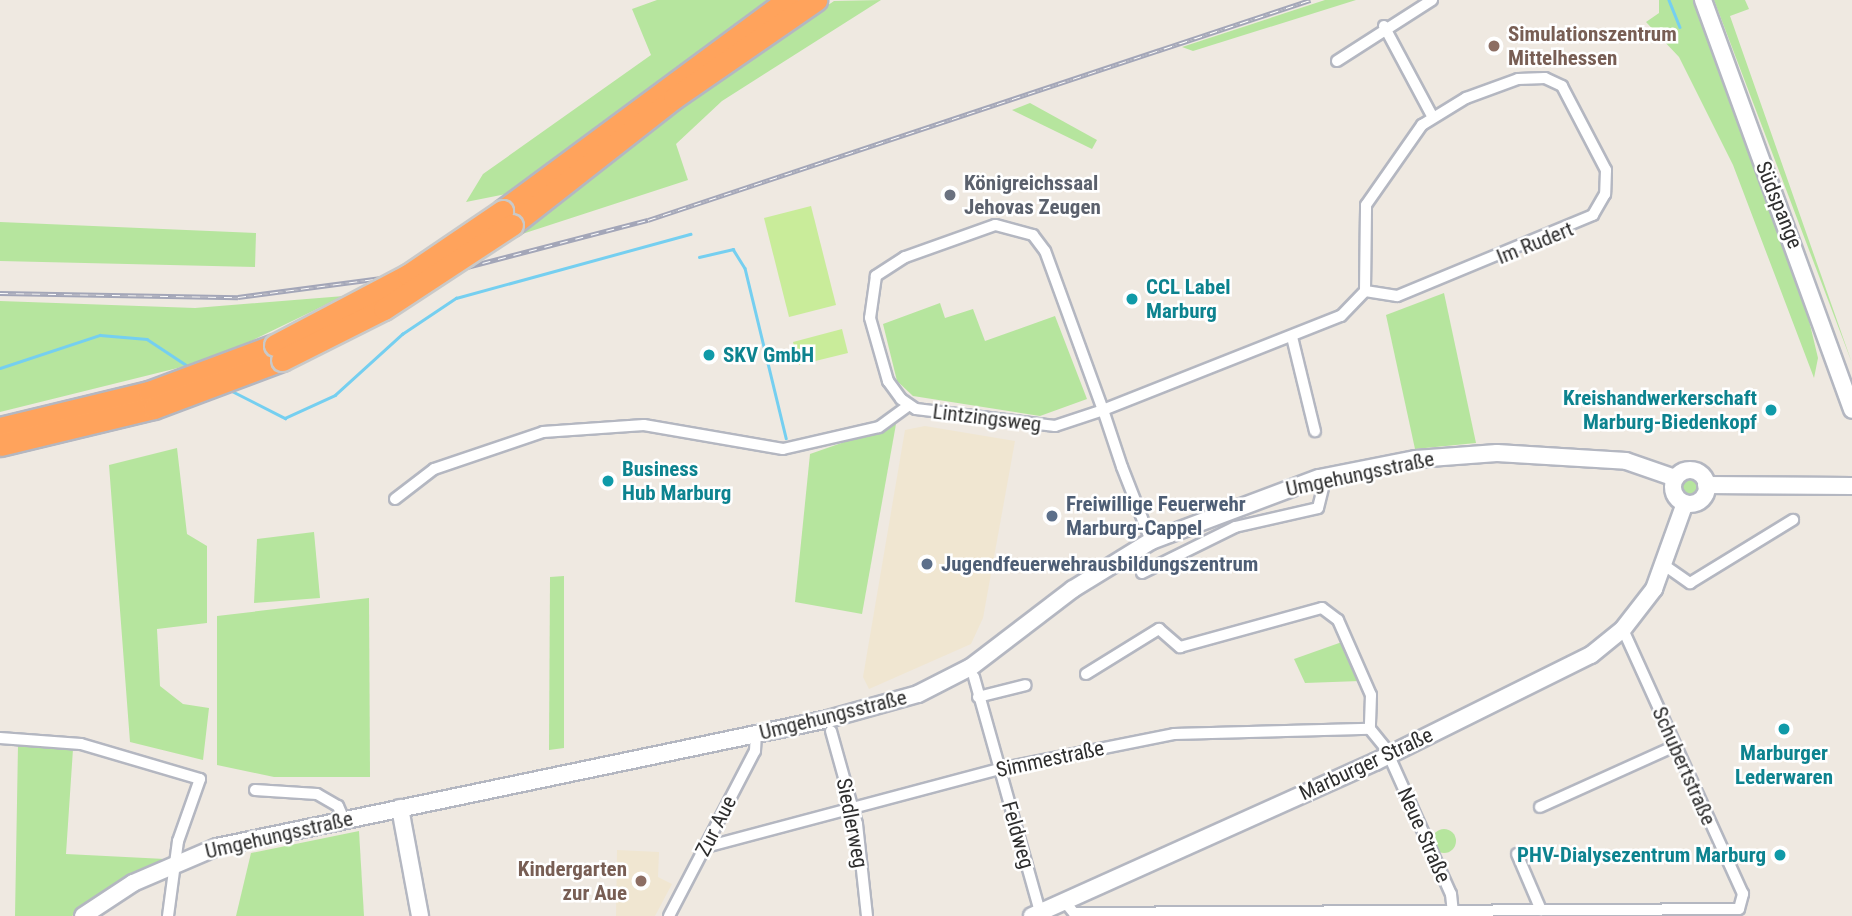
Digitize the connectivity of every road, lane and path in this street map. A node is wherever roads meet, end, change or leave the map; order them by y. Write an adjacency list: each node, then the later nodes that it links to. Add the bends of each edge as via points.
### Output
1 (787, 0): 8 (highway)
2 (816, 0): 8 (highway)
3 (1432, 0): 5 (street)
4 (1703, 0): 14 (main road, Südspange)
5 (1384, 26): 6 (street); 7 (street)
6 (1338, 61)
7 (1432, 116): 9 (street, via 1366,205); 9 (street, Im Rudert, via 1518,79 1552,80 1574,101 1603,161 1602,202 1577,227 1397,296)
8 (507, 218): 11 (highway, bridge, via 384,309)
9 (1365, 291): 10 (street, via 1340,316)
10 (1292, 337): 13 (street); 16 (street)
11 (190, 388): 15 (highway); 17 (highway)
12 (909, 405): 13 (street, Lintzingsweg, via 1046,427); 13 (street, Lintzingsweg, via 883,366 870,318 871,284 905,257 1002,225 1027,231 1045,251); 22 (street, via 878,427 783,450 644,425 560,429 456,460 419,478)
13 (1102, 410): 25 (street, Lintzingsweg)
14 (1852, 410)
15 (0, 428)
16 (1315, 431)
17 (0, 445)
18 (1326, 477): 19 (main road, Umgehungsstraße, via 1416,459 1497,453 1626,461); 25 (main road, Umgehungsstraße); 27 (street, via 1318,508 1235,527)
19 (1675, 478): 20 (main road, via 1693,470); 23 (main road, via 1674,493)
20 (1706, 485): 21 (main road); 23 (main road, via 1699,501)
21 (1852, 486)
22 (395, 499)
23 (1685, 503): 26 (main road, Marburger Straße)
24 (1793, 520): 26 (street, via 1690,583)
25 (1151, 541): 35 (main road, Umgehungsstraße, via 940,684 880,708)
26 (1664, 565): 28 (main road, Marburger Straße)
27 (1143, 573)
28 (1623, 629): 37 (street, Schubertstraße); 38 (main road, Marburger Straße, via 1560,673)
29 (1086, 674): 33 (street, via 1159,629 1180,647 1322,608 1339,620 1371,695)
30 (974, 677): 32 (street, Feldweg)
31 (1026, 685): 32 (street)
32 (978, 696): 39 (street, Feldweg)
33 (1370, 729): 38 (street); 39 (street, Simmestraße, via 1174,734)
34 (831, 731): 43 (street, Siedlerweg)
35 (756, 734): 42 (main road, Umgehungsstraße); 45 (street, Zur Aue, via 755,751)
36 (0, 738): 47 (street, via 81,744 200,779)
37 (1675, 746): 41 (street); 51 (street, Schubertstraße, via 1744,903 1712,910)
38 (1388, 755): 48 (main road, Marburger Straße); 50 (street, Neue Straße)
39 (999, 769): 43 (street, Simmestraße); 53 (street, Feldweg)
40 (255, 790): 44 (street, via 317,794 338,806)
41 (1540, 807)
42 (400, 808): 44 (main road, Umgehungsstraße); 56 (main road)
43 (854, 811): 45 (street, Simmestraße); 58 (street, Siedlerweg)
44 (344, 820): 47 (main road, Umgehungsstraße)
45 (706, 848): 57 (street, Zur Aue)
46 (1517, 854): 49 (street)
47 (173, 862): 54 (main road, Umgehungsstraße); 55 (street)
48 (1065, 902): 52 (street, via 1074,913); 53 (main road, Marburger Straße)
49 (1541, 910): 50 (street); 51 (street)
50 (1453, 913): 52 (street)
51 (1578, 913)
52 (1319, 914)
53 (1038, 915)
54 (83, 916)
55 (168, 916)
56 (420, 916)
57 (669, 916)
58 (867, 916)

